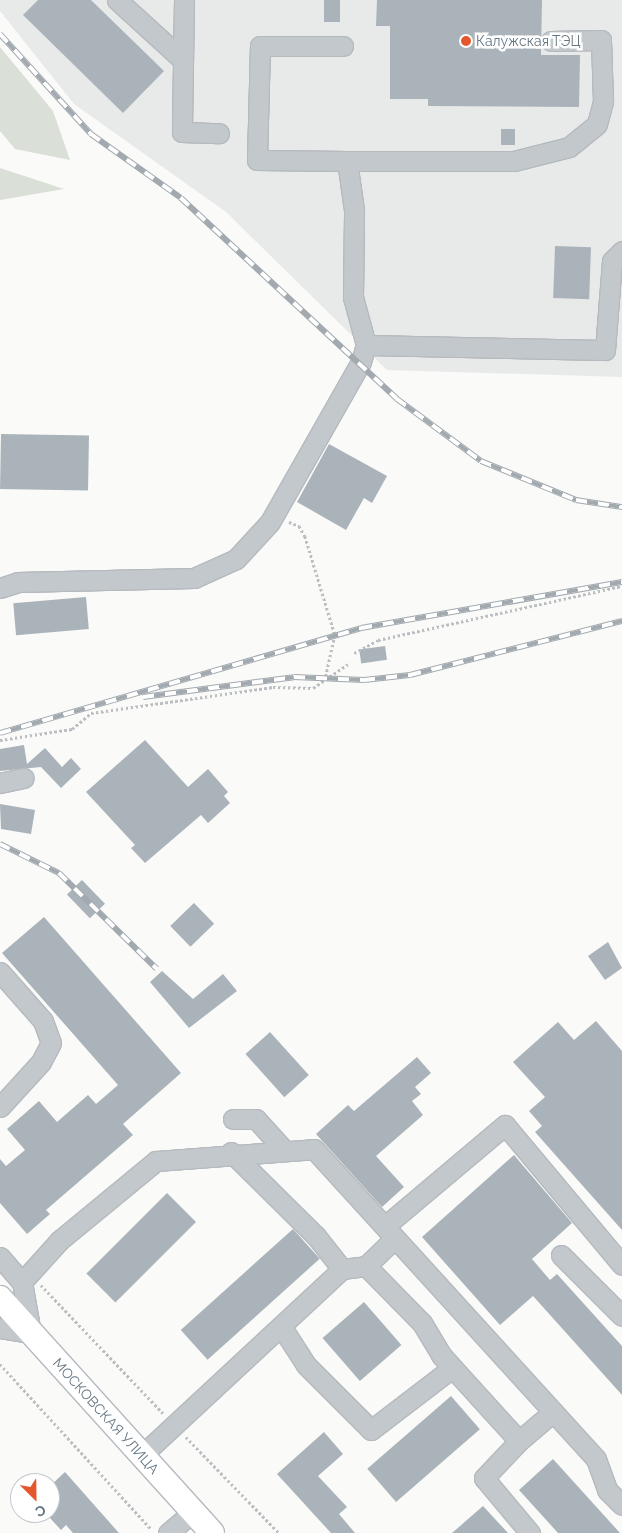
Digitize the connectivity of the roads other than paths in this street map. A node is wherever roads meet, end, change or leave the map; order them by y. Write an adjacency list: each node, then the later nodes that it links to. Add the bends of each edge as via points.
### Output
1 (116, 0): 5 (street)
2 (184, 0): 5 (street)
3 (551, 41): 7 (street, via 602,40 603,101 599,116 596,124 569,147 514,161)
4 (343, 46): 7 (street, via 260,46 257,160)
5 (183, 60): 6 (street, via 182,132)
6 (219, 132)
7 (347, 161): 9 (street, via 354,210 353,297)
8 (622, 251): 9 (street, via 612,261 605,350)
9 (366, 345): 10 (street, via 361,362 270,522 236,559 194,578 18,582)
10 (0, 588)
11 (23, 778): 12 (street)
12 (0, 782)
13 (0, 972): 14 (street, via 43,1021 51,1043 41,1062)
14 (0, 1107)
15 (233, 1119): 16 (street, via 256,1119)
16 (283, 1149): 17 (street); 18 (street, via 314,1149)
17 (231, 1152): 23 (street, via 316,1236); 24 (street, via 156,1161 60,1240)
18 (390, 1232): 21 (street, via 504,1125); 22 (street); 31 (street)
19 (561, 1255): 26 (street)
20 (0, 1257): 24 (street)
21 (622, 1265)
22 (366, 1266): 23 (street); 30 (street, via 422,1323)
23 (342, 1269): 27 (street)
24 (26, 1277): 29 (street)
25 (0, 1298): 29 (main road, МОСКОВСКАЯ УЛИЦА)
26 (622, 1316)
27 (281, 1326): 30 (street, via 306,1365 371,1430); 33 (street)
28 (0, 1328): 29 (street)
29 (31, 1333): 33 (main road, МОСКОВСКАЯ УЛИЦА)
30 (452, 1368): 32 (street)
31 (554, 1412): 32 (street); 34 (street, via 596,1459 607,1490)
32 (520, 1441): 38 (street, via 484,1478)
33 (142, 1455): 35 (main road, МОСКОВСКАЯ УЛИЦА)
34 (622, 1505)
35 (193, 1512): 36 (street); 37 (main road, МОСКОВСКАЯ УЛИЦА)
36 (168, 1533)
37 (212, 1533)
38 (530, 1533)

